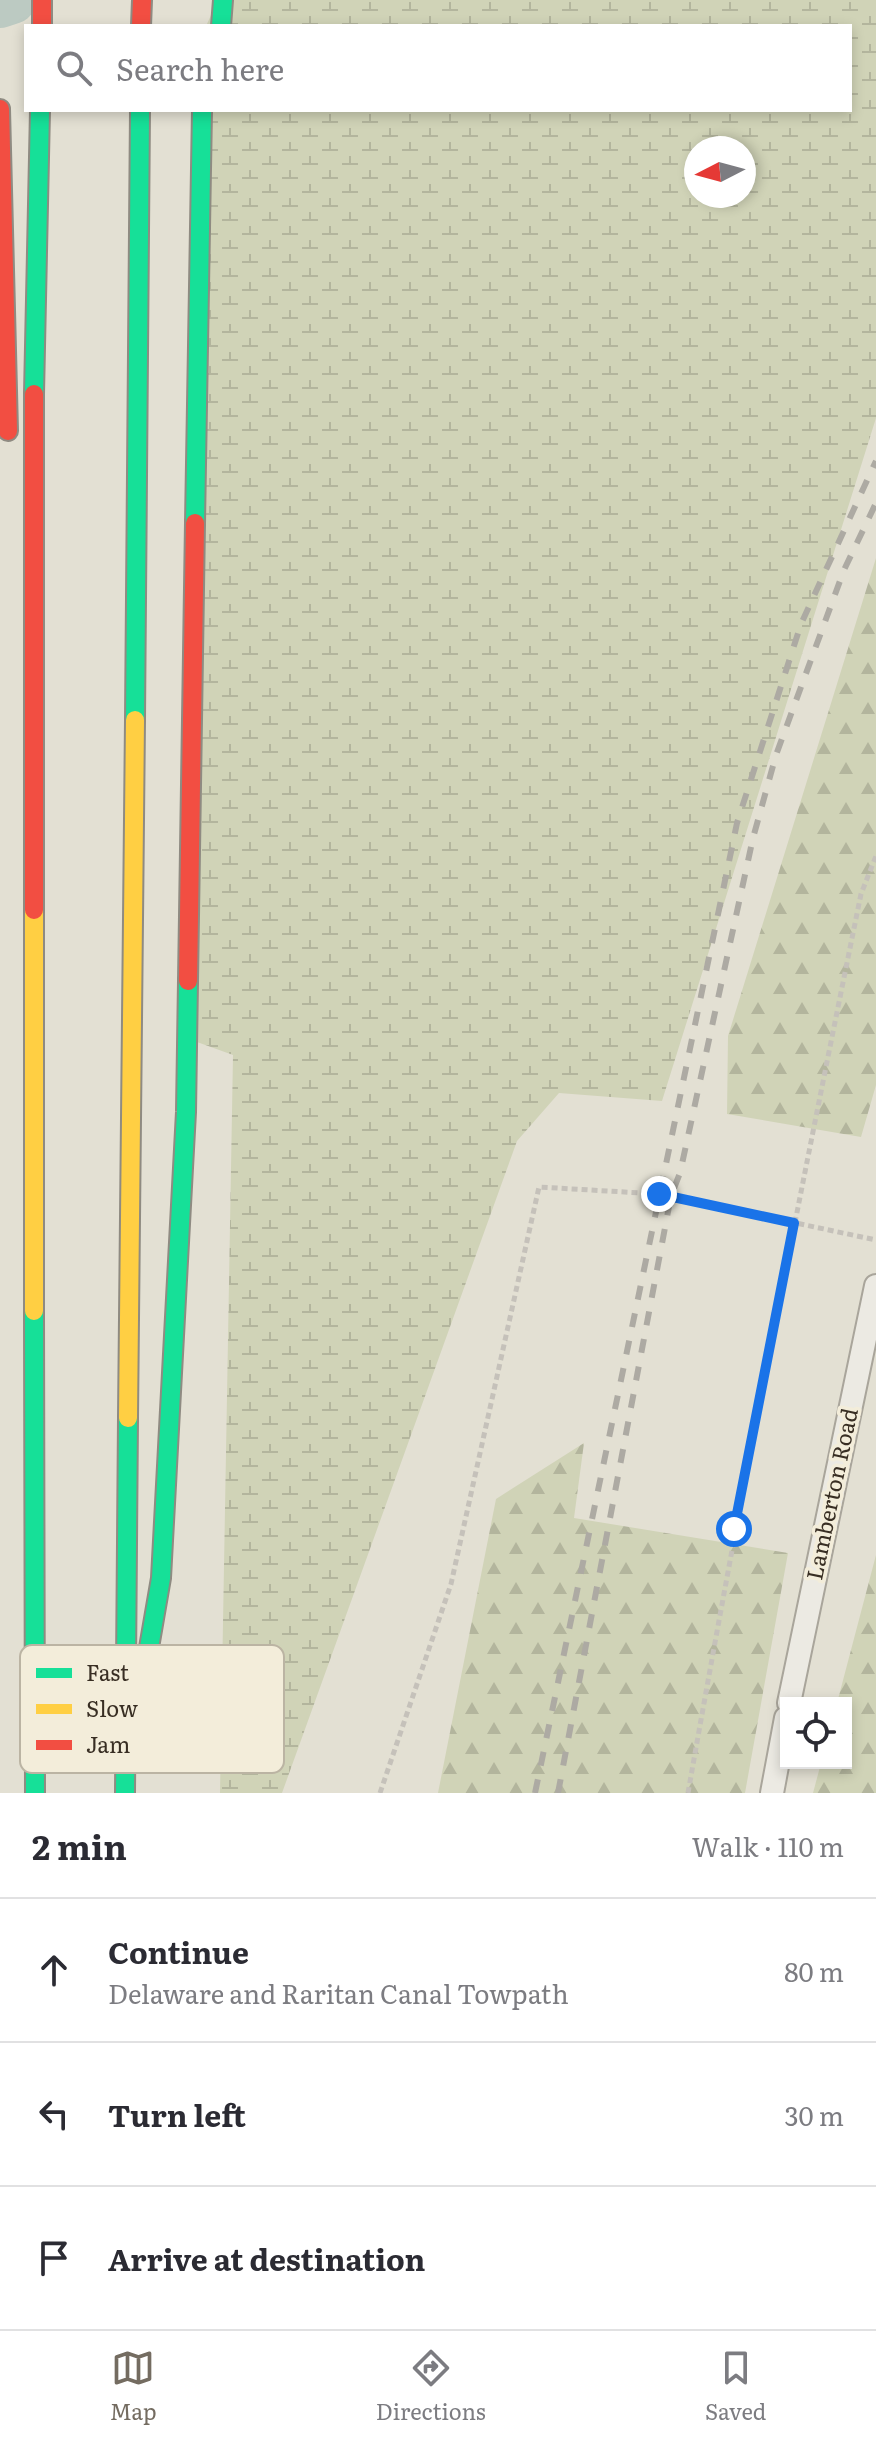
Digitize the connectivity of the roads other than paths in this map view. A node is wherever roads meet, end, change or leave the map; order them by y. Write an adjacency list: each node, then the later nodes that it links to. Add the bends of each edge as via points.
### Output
1 (42, 0): 5 (highway)
2 (142, 0): 6 (highway)
3 (204, 0): 7 (highway)
4 (223, 0): 8 (highway)
5 (42, 24)
6 (141, 24)
7 (204, 24)
8 (221, 24)
9 (0, 109): 14 (highway)
10 (40, 112): 18 (highway, via 33,459)
11 (140, 112): 20 (highway)
12 (202, 112): 15 (highway)
13 (217, 112): 15 (highway)
14 (8, 453)
15 (195, 577): 21 (highway, via 186,1112 161,1578)
16 (15, 754): 18 (highway)
17 (876, 1286): 22 (street, Lamberton Road)
18 (35, 1587): 19 (highway)
19 (35, 1645)
20 (126, 1645)
21 (150, 1645)
22 (790, 1697)
23 (780, 1750): 24 (street)
24 (772, 1793)

